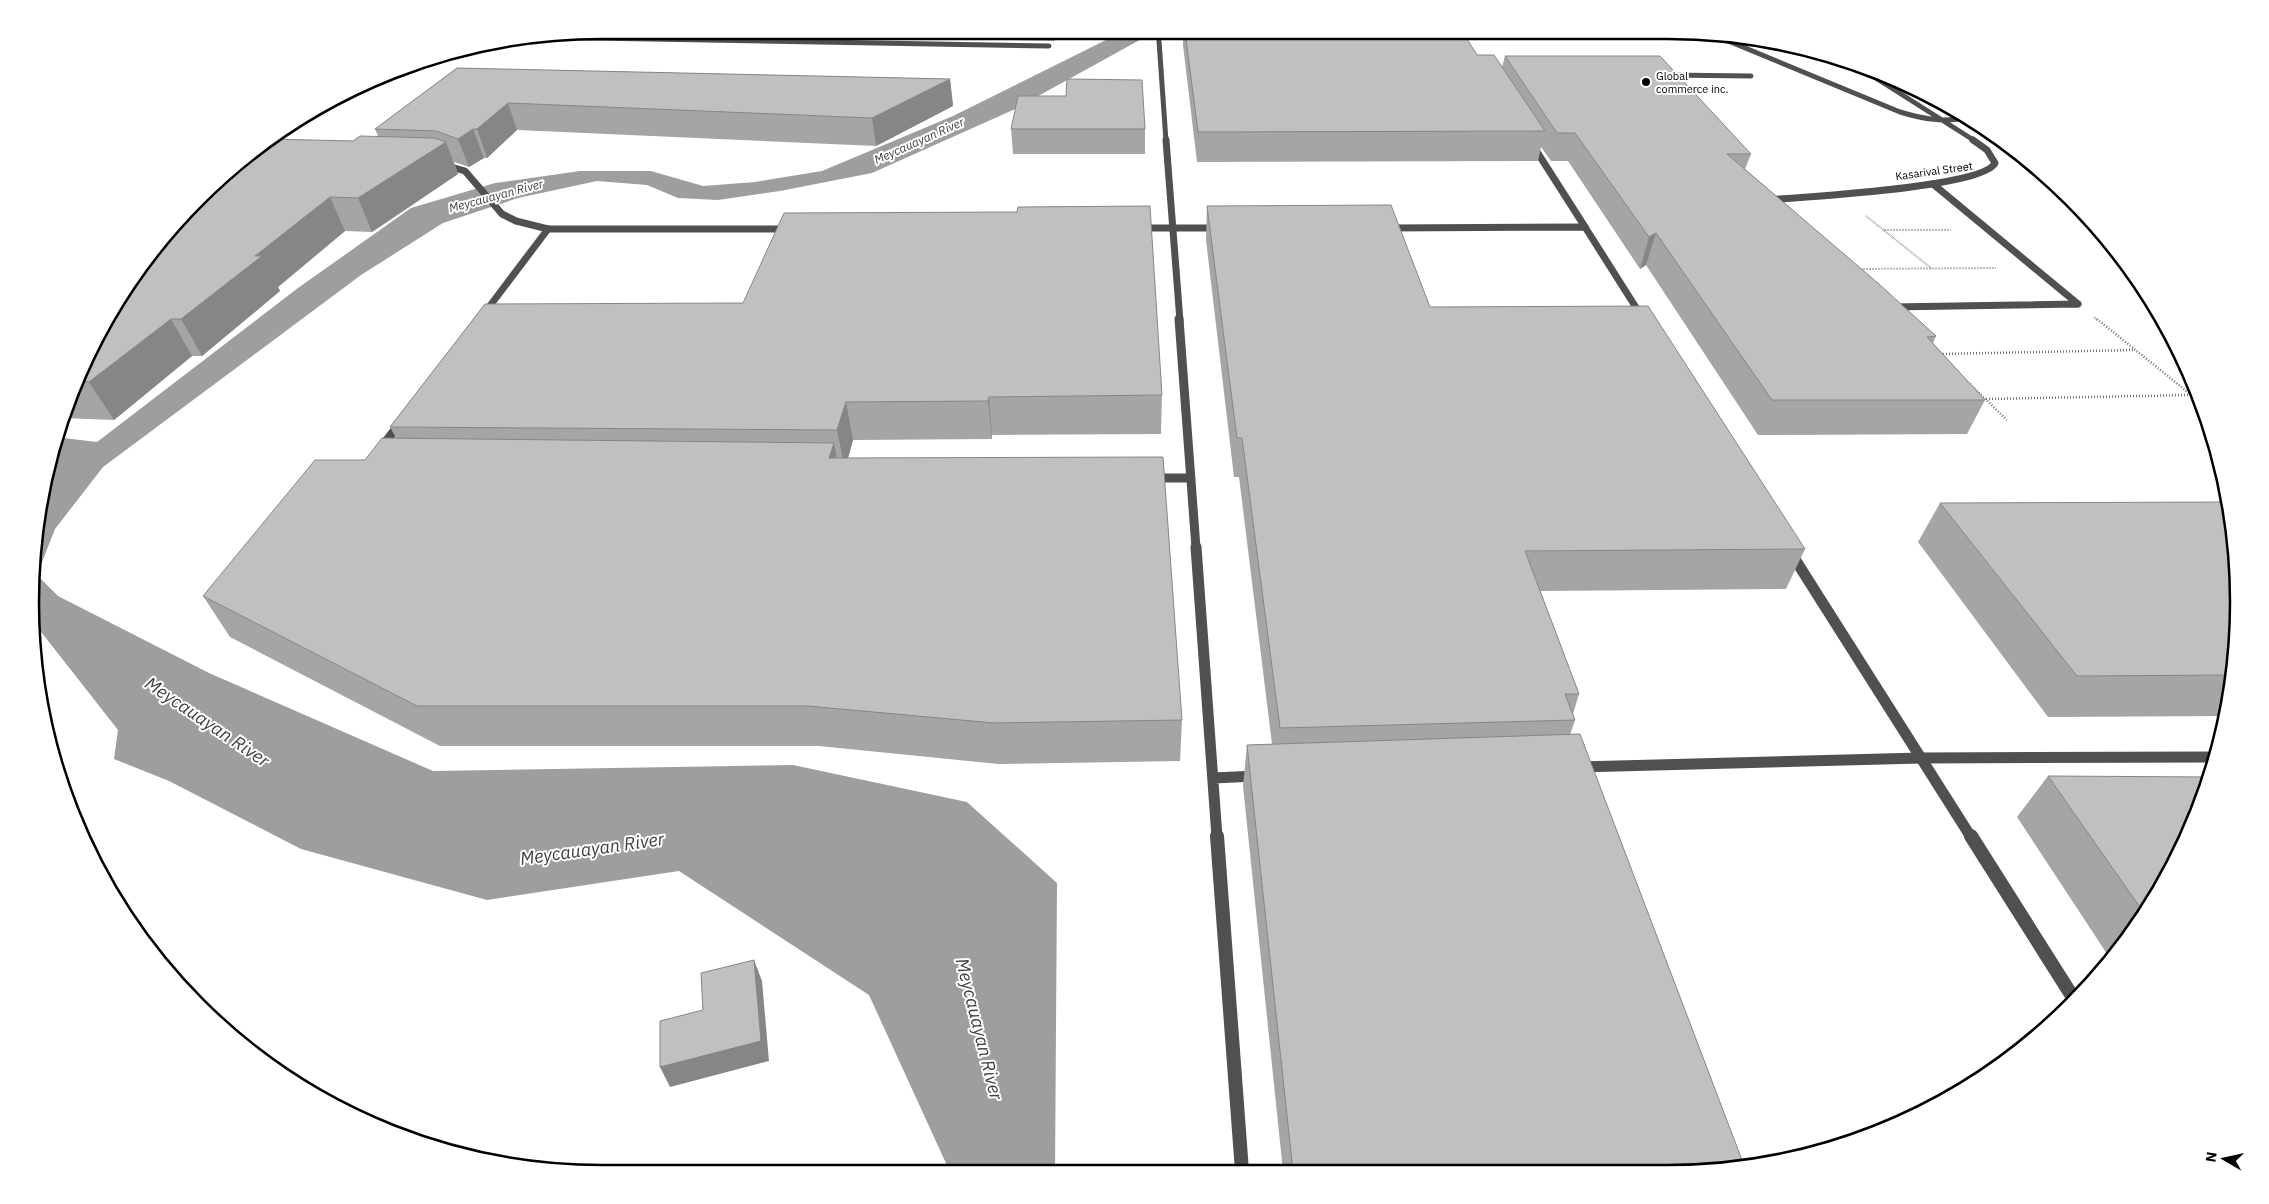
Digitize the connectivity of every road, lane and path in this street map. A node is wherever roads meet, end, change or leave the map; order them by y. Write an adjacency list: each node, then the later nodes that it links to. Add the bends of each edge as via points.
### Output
1 (649, 39): 4 (street)
2 (1159, 41): 18 (street)
3 (1733, 43): 9 (street, via 1900,112)
4 (1049, 46)
5 (1664, 76): 6 (street)
6 (1751, 76)
7 (1881, 81): 9 (street, Kasarival Street)
8 (1957, 119): 9 (street)
9 (1946, 122): 12 (street, Kasarival Street, via 1987,150 1995,162 1991,170 1979,175)
10 (1529, 138): 15 (street)
11 (437, 165): 21 (street, via 465,171 502,214)
12 (1933, 184): 13 (street, Kasarival Street); 22 (street)
13 (1837, 193): 14 (street, Kasarival Street, via 1765,200); 23 (path)
14 (1773, 206)
15 (1585, 227): 20 (street); 30 (street)
16 (796, 228): 21 (street)
17 (1133, 228): 18 (street)
18 (1173, 228): 19 (street); 41 (street)
19 (1222, 228)
20 (1379, 228)
21 (548, 229): 29 (street)
22 (1987, 229): 23 (path); 24 (street)
23 (1884, 230): 25 (path)
24 (2031, 267): 25 (path); 28 (street)
25 (1932, 268): 26 (path)
26 (1858, 269)
27 (1883, 301): 28 (street, via 1889,307)
28 (2078, 304): 31 (path)
29 (475, 324)
30 (1649, 328)
31 (2136, 350): 32 (path, via 1940,354); 34 (path)
32 (1946, 360)
33 (1966, 380): 36 (path)
34 (2190, 394)
35 (2191, 395): 36 (path)
36 (1986, 399): 38 (path)
37 (409, 412): 39 (street, via 379,451)
38 (2007, 420)
39 (378, 459)
40 (1140, 478): 41 (street)
41 (1191, 478): 47 (street)
42 (1788, 547): 44 (street)
43 (2208, 757): 44 (street)
44 (1921, 758): 45 (street); 48 (street)
45 (1562, 768)
46 (1273, 776): 47 (street)
47 (1214, 778): 49 (street)
48 (2071, 994)
49 (1242, 1165)

